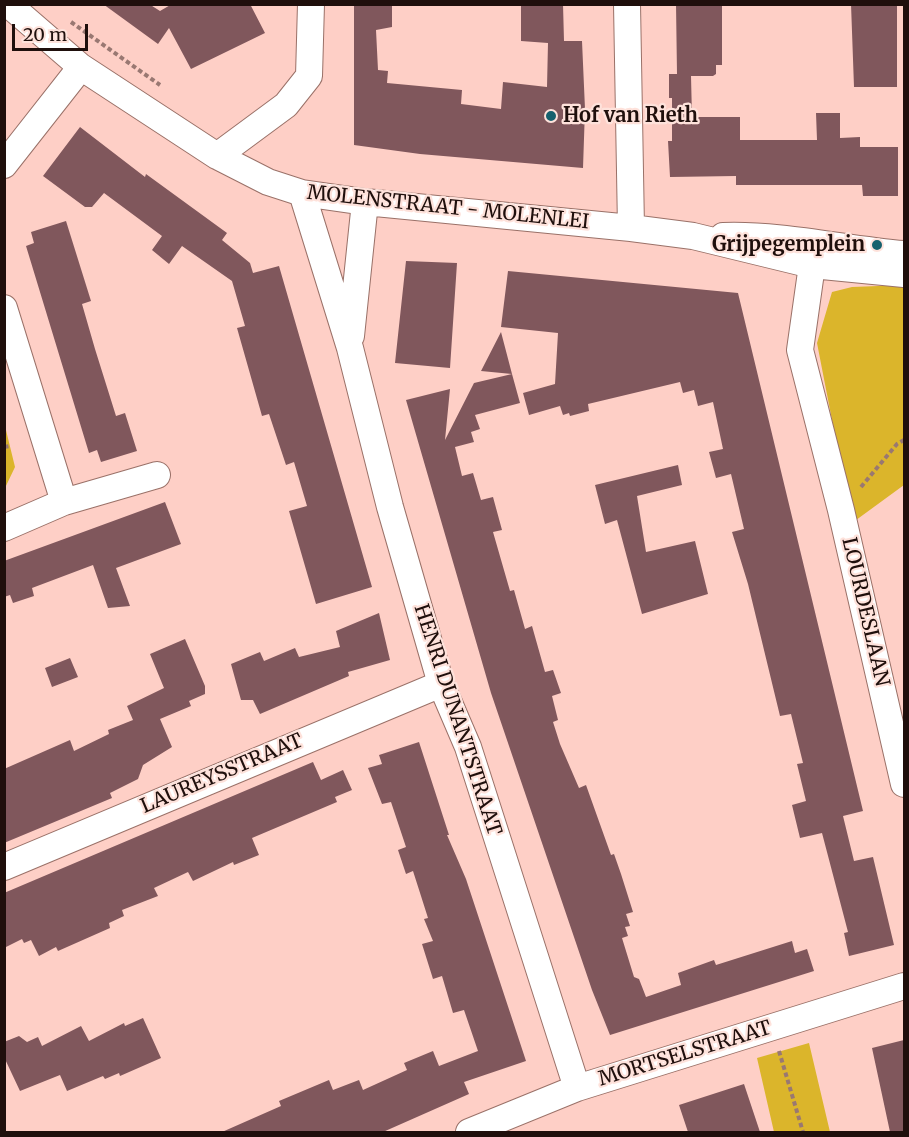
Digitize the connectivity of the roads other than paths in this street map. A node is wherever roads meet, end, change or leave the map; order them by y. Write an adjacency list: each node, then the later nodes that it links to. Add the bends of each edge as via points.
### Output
1 (8, 4): 4 (street, MOLENSTRAAT - MOLENLEI)
2 (311, 4): 5 (street, via 309,76 286,105)
3 (627, 4): 9 (street)
4 (81, 67): 5 (street, MOLENSTRAAT - MOLENLEI); 6 (street)
5 (217, 156): 7 (street, MOLENSTRAAT - MOLENLEI, via 268,182)
6 (4, 165)
7 (302, 193): 8 (street, MOLENSTRAAT - MOLENLEI); 15 (street, HENRI DUNANTSTRAAT)
8 (365, 202): 9 (street, MOLENSTRAAT - MOLENLEI); 15 (street, HENRI DUNANTSTRAAT)
9 (631, 228): 10 (street, MOLENSTRAAT - MOLENLEI)
10 (693, 236): 11 (street, via 765,235); 12 (street)
11 (904, 254)
12 (812, 265): 13 (street); 20 (street, LOURDESLAAN, via 800,350)
13 (904, 274)
14 (4, 308): 17 (street)
15 (350, 348): 19 (street, HENRI DUNANTSTRAAT)
16 (156, 475): 17 (street)
17 (64, 502): 18 (street)
18 (4, 528)
19 (441, 684): 21 (street, LAUREYSSTRAAT); 23 (street, HENRI DUNANTSTRAAT, via 468,747)
20 (904, 784)
21 (4, 867)
22 (904, 986): 23 (street, MORTSELSTRAAT)
23 (577, 1088): 24 (street, MORTSELSTRAAT)
24 (469, 1132)

